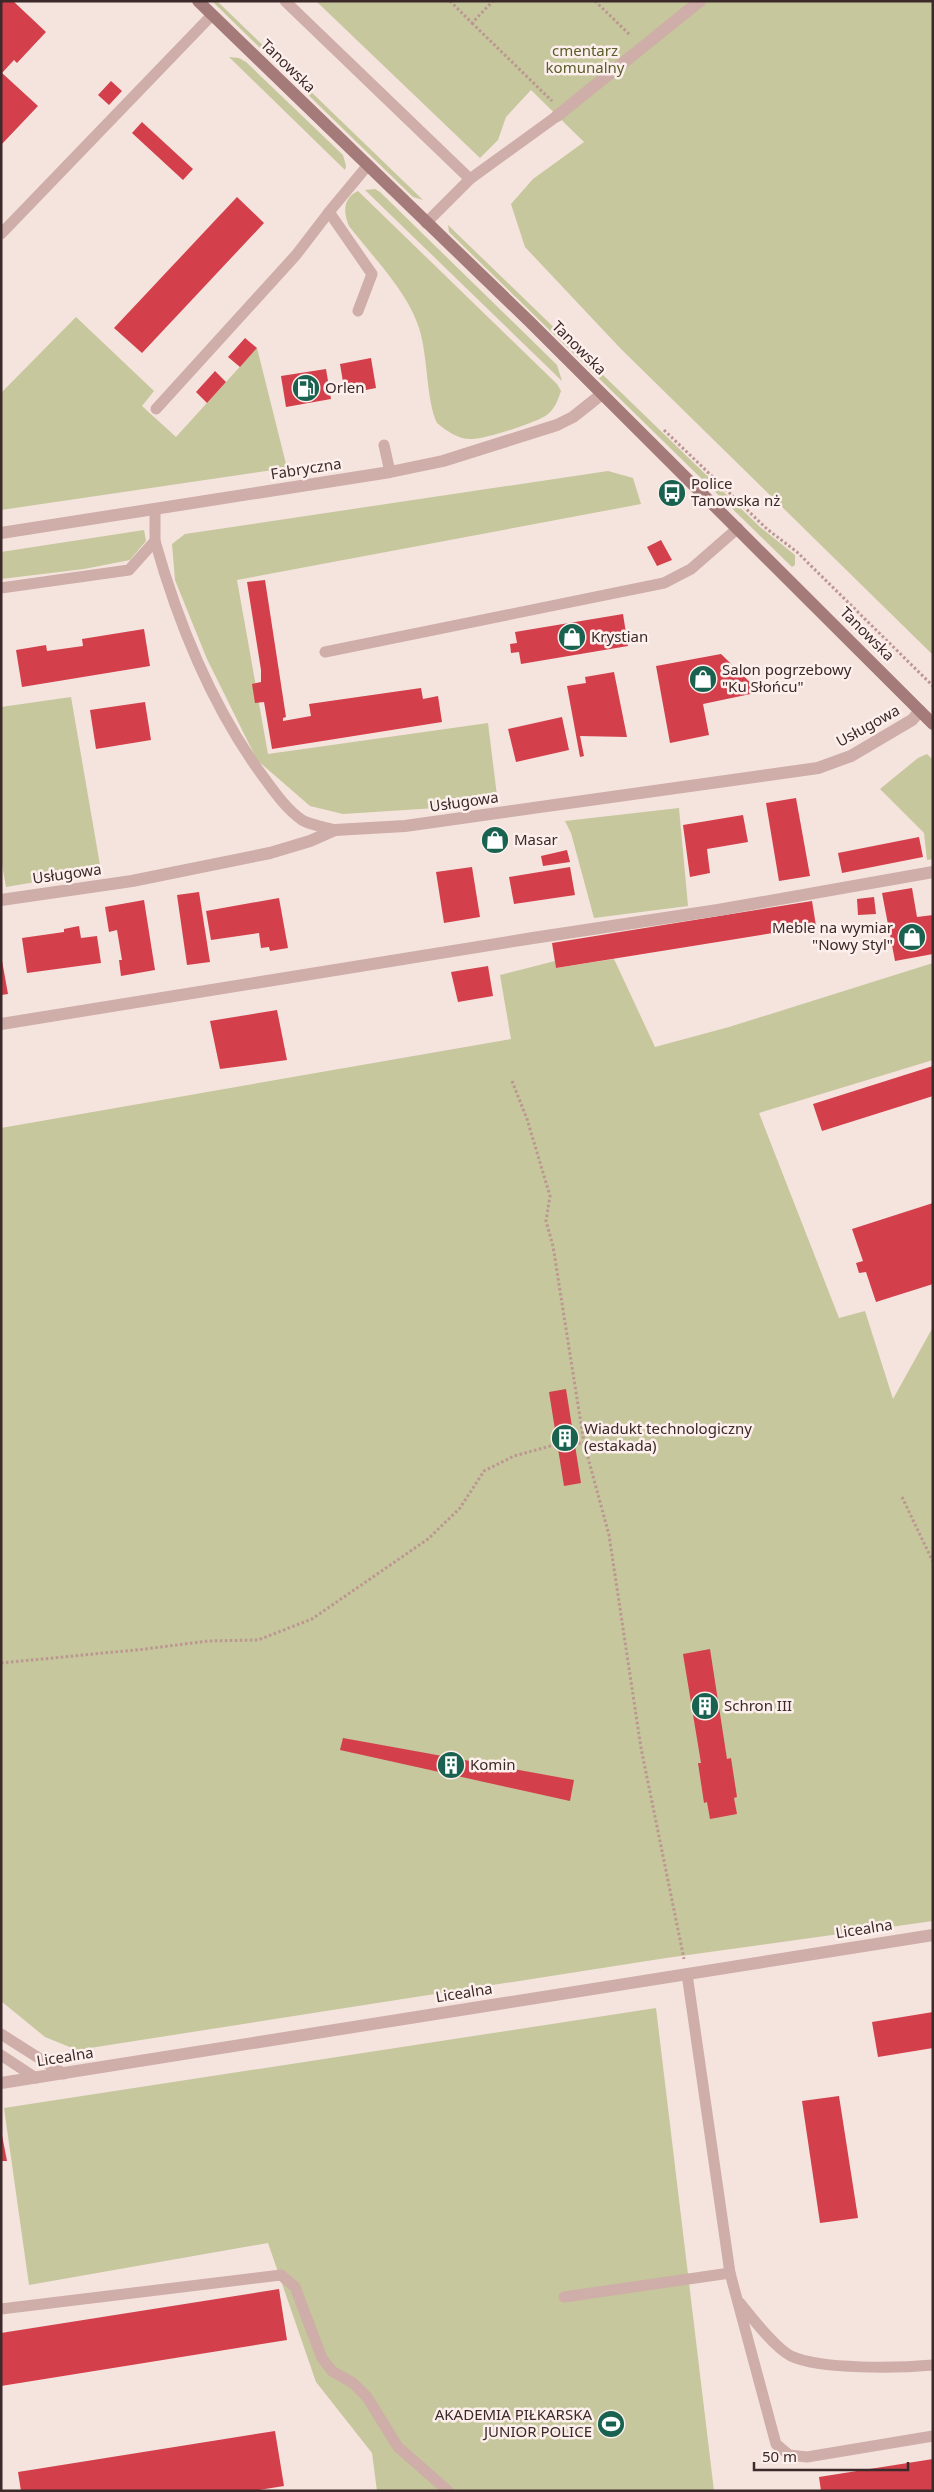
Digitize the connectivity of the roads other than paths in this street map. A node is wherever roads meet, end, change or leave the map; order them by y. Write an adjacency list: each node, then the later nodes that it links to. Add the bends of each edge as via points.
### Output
1 (198, 1): 4 (main road, Tanowska)
2 (285, 1): 7 (lane)
3 (700, 1): 5 (street)
4 (212, 15): 6 (main road, Tanowska); 10 (lane)
5 (560, 113): 7 (lane)
6 (368, 166): 8 (lane); 9 (main road, Tanowska)
7 (470, 180): 9 (lane)
8 (328, 212): 11 (lane, via 372,274); 13 (lane, via 296,255)
9 (426, 223): 12 (main road, Tanowska)
10 (1, 234)
11 (358, 311)
12 (602, 394): 15 (street, Fabryczna, via 557,425 444,462); 17 (main road, Tanowska)
13 (156, 409)
14 (384, 445): 15 (lane)
15 (390, 472): 16 (street, Fabryczna)
16 (155, 510): 18 (street, Fabryczna); 19 (lane)
17 (738, 528): 21 (lane, via 691,569 664,583); 22 (main road, Tanowska)
18 (1, 533)
19 (155, 541): 20 (lane, via 129,570); 24 (lane, via 169,592 196,660 237,741 275,792 303,820)
20 (1, 588)
21 (325, 652)
22 (920, 712): 23 (main road, Tanowska); 24 (street, Usługowa, via 851,756 818,768 405,826)
23 (933, 724)
24 (335, 830): 26 (street, Usługowa, via 310,842 270,853 132,881)
25 (933, 872): 27 (street, via 718,910)
26 (1, 900)
27 (1, 1024)
28 (933, 1935): 29 (street, Licealna)
29 (687, 1974): 32 (street, Licealna); 35 (lane)
30 (1, 2034): 32 (lane)
31 (1, 2056): 33 (lane)
32 (64, 2074): 33 (street, Licealna)
33 (36, 2078): 34 (street, Licealna)
34 (1, 2083)
35 (730, 2273): 36 (lane); 37 (lane)
36 (564, 2297)
37 (737, 2300): 39 (lane, via 791,2356 829,2365); 40 (lane, via 776,2444 789,2456 807,2457)
38 (1, 2309): 41 (lane, via 281,2274 295,2287 322,2358 332,2372 353,2382 367,2397 398,2447)
39 (933, 2365)
40 (933, 2436)
41 (448, 2491)

